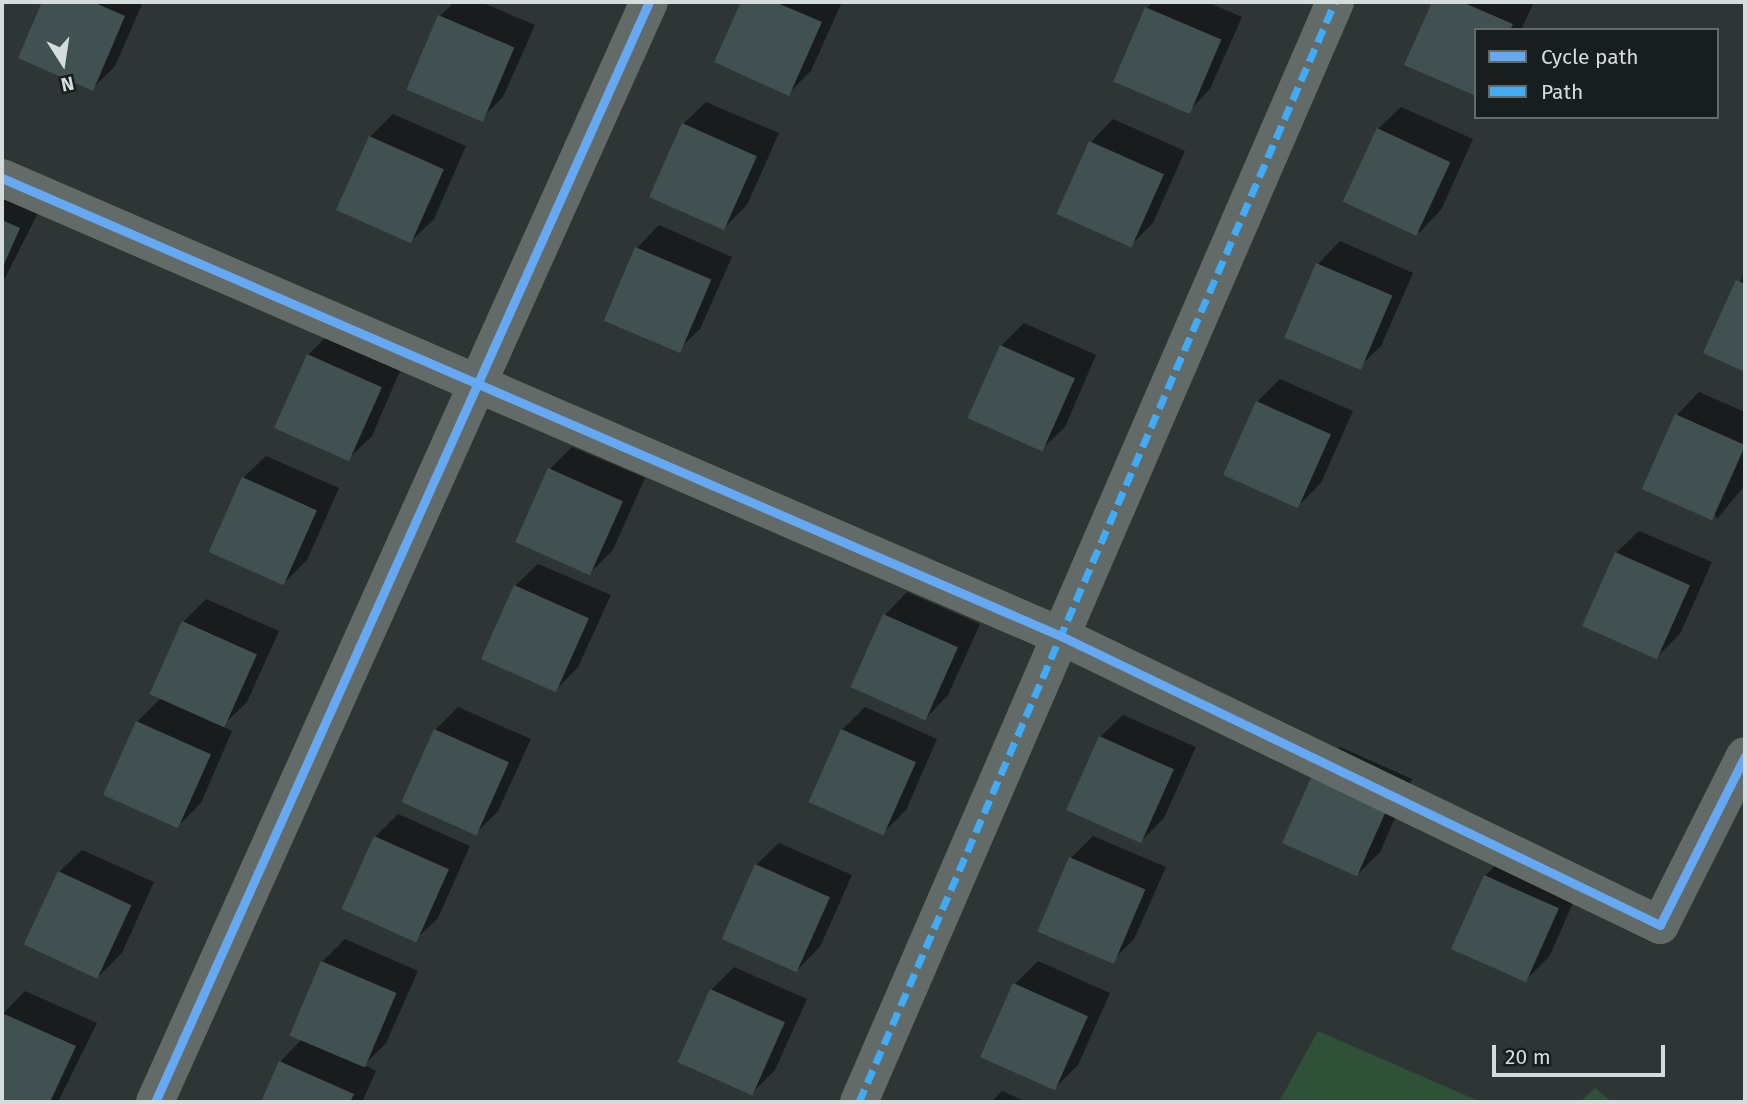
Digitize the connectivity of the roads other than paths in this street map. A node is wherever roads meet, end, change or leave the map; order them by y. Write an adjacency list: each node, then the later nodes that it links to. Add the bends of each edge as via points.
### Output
1 (649, 2): 4 (street)
2 (1335, 2): 5 (street)
3 (2, 178): 4 (street)
4 (479, 381): 5 (street); 7 (street)
5 (1061, 636): 6 (street, via 1660,925); 8 (street)
6 (1745, 756)
7 (155, 1102)
8 (859, 1102)

